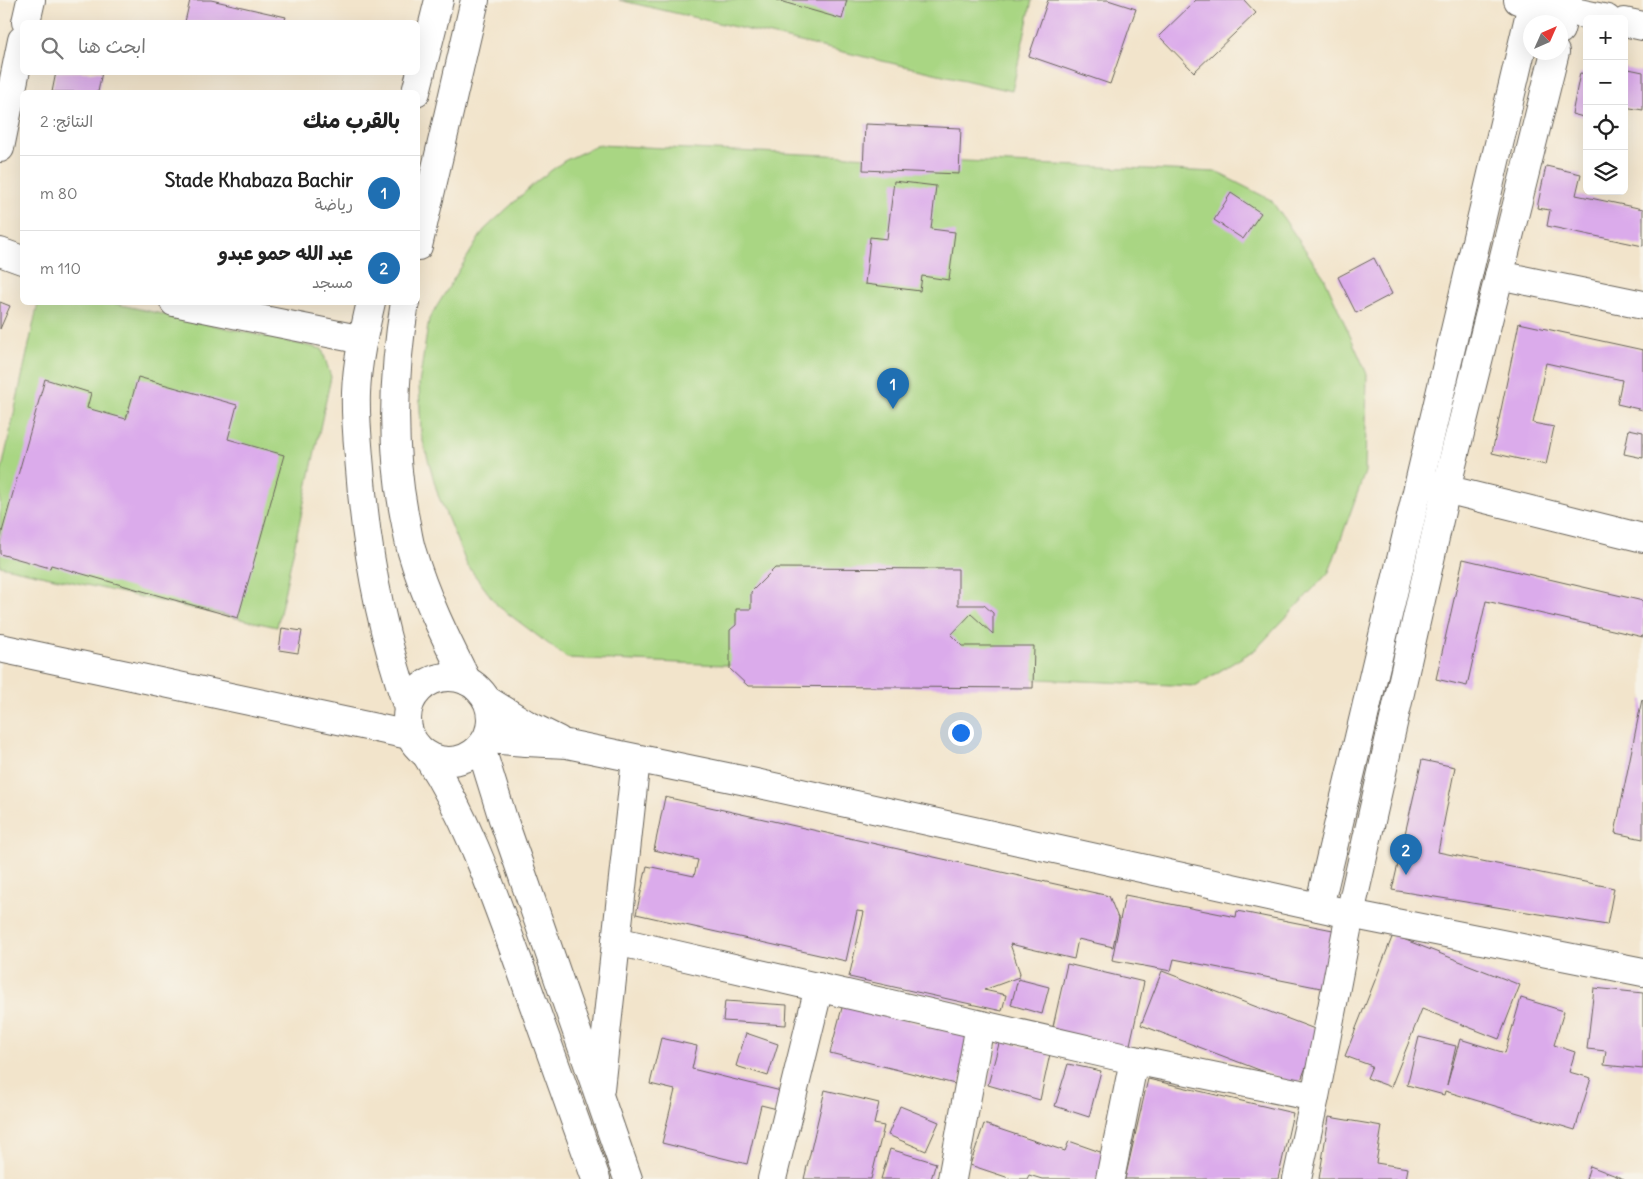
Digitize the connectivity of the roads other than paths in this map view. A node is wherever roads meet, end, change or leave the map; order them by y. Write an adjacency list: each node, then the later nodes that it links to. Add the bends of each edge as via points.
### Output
1 (31, 0): 7 (street)
2 (438, 0): 12 (street)
3 (476, 0): 14 (street)
4 (1527, 1): 5 (street); 23 (street)
5 (1565, 13): 6 (street)
6 (1583, 16)
7 (26, 20)
8 (1628, 23): 9 (street)
9 (1643, 26)
10 (20, 50): 13 (street)
11 (1553, 60): 17 (street)
12 (416, 90)
13 (0, 148)
14 (420, 238)
15 (0, 252): 16 (street)
16 (20, 259)
17 (1499, 275): 21 (street); 24 (street)
18 (189, 305): 22 (street)
19 (370, 305): 22 (street)
20 (405, 305): 27 (street, via 394,407 399,487 411,550 422,584)
21 (1643, 305)
22 (363, 340): 29 (street, via 356,392 363,515 382,621)
23 (1418, 482): 24 (street); 35 (street)
24 (1446, 489): 25 (street); 36 (street)
25 (1643, 538)
26 (0, 648): 30 (street)
27 (467, 681): 28 (street); 29 (street, via 453,677 438,678 414,694)
28 (487, 700): 31 (street, via 492,719); 32 (street)
29 (408, 708): 30 (street, via 406,722)
30 (409, 735): 33 (street)
31 (484, 743): 32 (street); 33 (street, via 462,760 450,762); 42 (street, via 503,819)
32 (567, 744): 34 (street)
33 (427, 756): 44 (street, via 463,819 491,886)
34 (636, 759): 35 (street); 37 (street)
35 (1318, 907): 36 (street)
36 (1350, 914): 38 (street); 43 (street)
37 (616, 941): 39 (street); 42 (street)
38 (1643, 972)
39 (819, 987): 40 (street); 46 (street)
40 (980, 1025): 41 (street); 47 (street)
41 (1134, 1060): 43 (street); 48 (street)
42 (599, 1095): 45 (street)
43 (1315, 1097): 49 (street)
44 (596, 1179)
45 (628, 1179)
46 (772, 1179)
47 (952, 1179)
48 (1110, 1179)
49 (1297, 1179)

